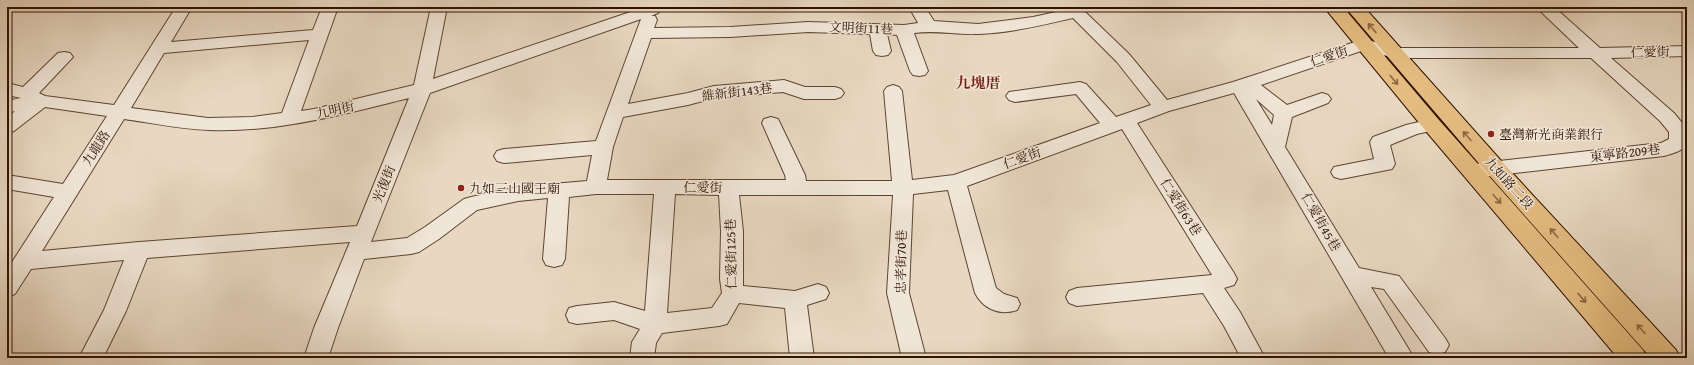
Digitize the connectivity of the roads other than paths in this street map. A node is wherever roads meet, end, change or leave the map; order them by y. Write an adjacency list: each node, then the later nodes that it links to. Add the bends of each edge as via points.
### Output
1 (184, 7): 17 (street, 九龍路)
2 (330, 7): 15 (street)
3 (439, 7): 26 (street, 光復街)
4 (917, 7): 11 (street)
5 (1333, 7): 16 (main road, 九如路二段)
6 (1354, 7): 20 (main road, 九如路二段, one-way to 6)
7 (1544, 7): 21 (street, 東寧路209巷)
8 (653, 8): 10 (street, 九明街); 14 (street)
9 (1073, 10): 11 (street, 文明街11巷, via 1033,22 978,28); 33 (street, via 1122,58)
10 (628, 12): 26 (street, 九明街)
11 (928, 26): 13 (street, 文明街11巷)
12 (876, 29): 13 (street, 文明街11巷); 14 (street, 文明街11巷, via 808,27 730,32); 18 (street)
13 (904, 30): 23 (street)
14 (644, 33): 35 (street)
15 (320, 34): 17 (street); 37 (street)
16 (1364, 44): 20 (street, 仁愛街); 24 (street, 仁愛街); 40 (main road, 九如路二段, one-way to 40)
17 (159, 48): 34 (street, 九龍路)
18 (882, 51)
19 (1687, 51): 21 (street, 仁愛街)
20 (1395, 53): 21 (street, 仁愛街); 45 (main road, 九如路二段, one-way to 20)
21 (1596, 53): 45 (street, 東寧路209巷, via 1667,117 1679,131 1678,143 1664,149)
22 (64, 57): 30 (street)
23 (919, 71)
24 (1244, 85): 33 (street, 仁愛街); 36 (street); 43 (street, 仁愛街45巷)
25 (7, 88): 30 (street, 九明街)
26 (422, 89): 37 (street, 九明街, via 314,115); 57 (street, 光復街)
27 (893, 92): 54 (street, 忠孝街70巷)
28 (835, 93): 35 (street, 維新街143巷, via 804,93 784,86 714,92)
29 (1015, 96): 39 (street, via 1080,88)
30 (34, 97): 32 (street); 34 (street, 九明街); 41 (street)
31 (1322, 99): 36 (street)
32 (7, 107)
33 (1163, 107): 39 (street, 仁愛街)
34 (119, 112): 37 (street, 九明街, via 208,124 253,123); 56 (street, 九龍路)
35 (616, 112): 42 (street)
36 (1284, 112): 43 (street)
37 (289, 118)
38 (771, 123): 53 (street, via 795,175)
39 (1119, 123): 49 (street, 仁愛街); 63 (street, 仁愛街63巷, via 1226,279)
40 (1432, 125): 46 (main road, 九如路二段); 47 (street, via 1413,129 1380,142 1385,164)
41 (7, 127)
42 (603, 147): 44 (street); 50 (street)
43 (1276, 147): 62 (street, 仁愛街45巷)
44 (504, 156)
45 (1496, 169): 46 (street, 東寧路209巷); 80 (main road, 九如路二段, one-way to 45)
46 (1473, 170): 79 (main road, 九如路二段, one-way to 79)
47 (1341, 172)
48 (7, 182): 56 (street)
49 (956, 182): 54 (street, 仁愛街); 68 (street, via 986,293 999,303)
50 (596, 187): 51 (street, 仁愛街); 55 (street, 仁愛街)
51 (665, 187): 52 (street, 仁愛街); 70 (street)
52 (728, 187): 53 (street, 仁愛街); 64 (street, 仁愛街125巷)
53 (797, 187): 54 (street, 仁愛街)
54 (903, 188): 76 (street, 忠孝街70巷, via 898,293)
55 (559, 190): 59 (street, 仁愛街, via 518,194 471,204 411,246); 60 (street)
56 (68, 192): 61 (street, 九龍路)
57 (365, 233): 58 (street); 59 (street, 光復街)
58 (139, 250): 61 (street); 72 (street, via 115,310)
59 (357, 252): 73 (street, 光復街)
60 (554, 259)
61 (13, 274)
62 (1352, 275): 71 (street, via 1391,282); 78 (street, 仁愛街45巷)
63 (1208, 284): 66 (street, 仁愛街63巷); 77 (street, via 1232,319)
64 (733, 294): 67 (street); 70 (street, 仁愛街125巷, via 719,317)
65 (818, 294): 67 (street)
66 (1077, 297)
67 (795, 300): 75 (street)
68 (1009, 304)
69 (577, 315): 70 (street, 仁愛街125巷, via 614,311)
70 (655, 324): 74 (street, via 644,342)
71 (1437, 345)
72 (91, 358)
73 (316, 358)
74 (642, 358)
75 (802, 358)
76 (914, 358)
77 (1253, 358)
78 (1402, 358)
79 (1634, 358)
80 (1667, 358)

